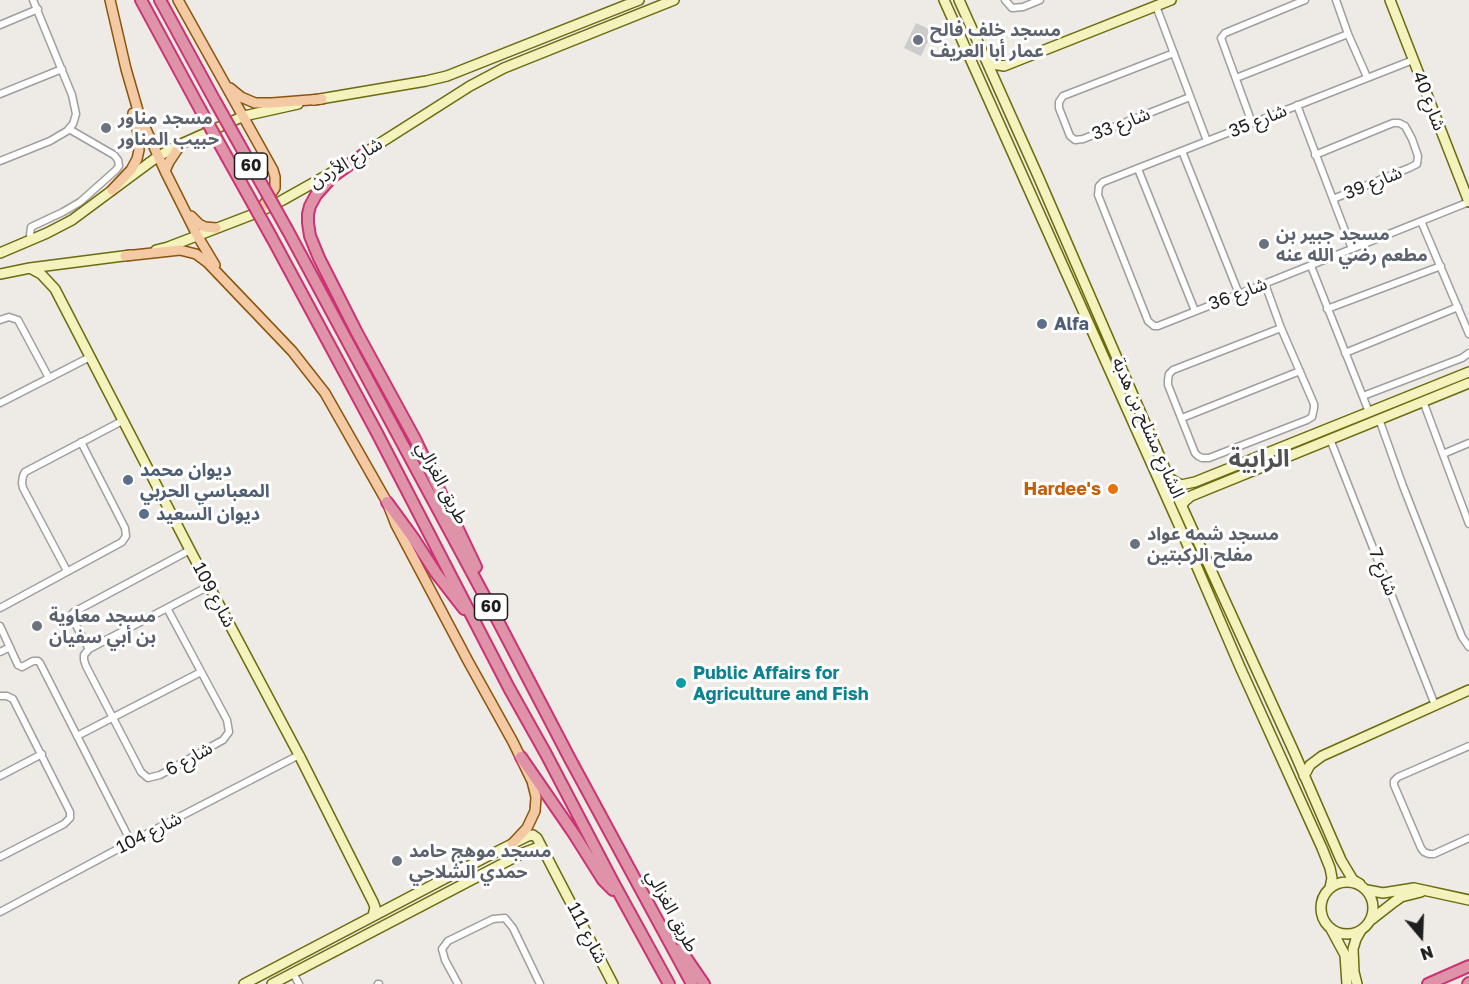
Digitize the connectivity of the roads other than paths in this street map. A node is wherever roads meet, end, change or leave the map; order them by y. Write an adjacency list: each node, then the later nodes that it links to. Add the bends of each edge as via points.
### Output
1 (33, 0): 17 (street)
2 (110, 0): 27 (main road)
3 (141, 0): 111 (highway, طريق الغزالي / 60, bridge, via 377,433)
4 (162, 0): 112 (highway, طريق الغزالي / 60, bridge)
5 (177, 0): 28 (main road)
6 (674, 0): 21 (street, شارع الأردن)
7 (944, 0): 49 (street, الشارع مشلح بن هدبة)
8 (958, 0): 23 (street, الشارع مشلح بن هدبة)
9 (1005, 0): 10 (street, via 1012,8)
10 (1040, 0)
11 (1171, 0): 16 (street)
12 (1305, 0): 30 (street, via 1225,33 1222,43)
13 (1336, 0): 20 (street)
14 (1390, 0): 24 (street, شارع 40)
15 (635, 1): 19 (street)
16 (1156, 6): 22 (street); 25 (street)
17 (38, 9): 18 (street); 26 (street)
18 (0, 25)
19 (569, 28): 21 (street, via 539,44 538,51); 34 (street, via 447,76)
20 (1348, 34): 29 (street); 30 (street)
21 (543, 53): 42 (street, شارع الأردن, via 470,86)
22 (1173, 53): 33 (street); 33 (street, شارع 33, via 1064,96 1059,108 1075,140)
23 (985, 58): 25 (street); 31 (street, الشارع مشلح بن هدبة)
24 (1413, 60): 29 (street, شارع 35); 53 (street, شارع 40)
25 (1004, 66): 31 (street)
26 (62, 69): 32 (street); 38 (street, via 76,114)
27 (126, 69): 44 (main road); 51 (main road, via 139,150 134,165)
28 (220, 75): 34 (main road, via 241,97 255,103); 36 (main road)
29 (1367, 77): 35 (street, شارع 35)
30 (1236, 78): 37 (street)
31 (996, 84): 48 (street, الشارع مشلح بن هدبة)
32 (0, 94)
33 (1190, 97): 39 (street)
34 (322, 99): 36 (street)
35 (1297, 105): 37 (street, شارع 35); 43 (street, شارع 39)
36 (244, 116): 40 (street); 55 (main road, via 275,177 275,188)
37 (1252, 123): 39 (street, شارع 35)
38 (69, 129): 45 (street); 59 (street, via 114,155 119,166 80,202 31,227)
39 (1207, 141): 41 (street, شارع 35)
40 (181, 144): 44 (street); 47 (main road)
41 (1182, 151): 46 (street, شارع 35); 71 (street)
42 (367, 152): 55 (street, شارع الأردن); 112 (highway, via 342,169 316,195 308,214 310,236 415,439)
43 (1315, 155): 52 (street, شارع 39); 52 (street, شارع 39, via 1393,123 1405,126 1412,139 1417,164)
44 (157, 156): 47 (main road); 51 (street)
45 (0, 161)
46 (1138, 169): 50 (street, شارع 35); 74 (street)
47 (165, 171): 54 (main road)
48 (1038, 176): 49 (street, via 1034,184); 98 (street, الشارع مشلح بن هدبة)
49 (1025, 181): 104 (street, الشارع مشلح بن هدبة)
50 (1103, 182): 74 (street, شارع 36, via 1098,195 1151,324 1158,326)
51 (112, 190): 59 (street, via 72,220)
52 (1333, 199): 60 (street, شارع 39)
53 (1469, 202): 56 (street, شارع 36)
54 (181, 203): 57 (main road, via 199,224); 58 (main road)
55 (259, 212): 57 (street, شارع الأردن)
56 (1421, 221): 60 (street, شارع 36); 65 (street)
57 (216, 228): 58 (street, شارع الأردن)
58 (197, 235): 62 (street, شارع الأردن, via 168,247); 68 (main road)
59 (33, 240): 61 (street)
60 (1352, 249): 64 (street, شارع 36)
61 (0, 253)
62 (125, 256): 63 (street, شارع الأردن); 68 (main road, via 189,252 202,258)
63 (70, 262): 66 (street, شارع الأردن); 70 (street, via 56,272)
64 (1311, 266): 69 (street, شارع 36); 73 (street)
65 (1441, 266): 72 (street); 73 (street)
66 (30, 268): 67 (street, شارع الأردن); 70 (street, شارع 109)
67 (0, 274)
68 (222, 278): 99 (main road, via 318,384)
69 (1265, 284): 71 (street, شارع 36); 76 (street)
70 (55, 289): 80 (street, شارع 109)
71 (1239, 294): 74 (street, شارع 36)
72 (1458, 307): 77 (street); 78 (street)
73 (1327, 309): 78 (street)
74 (1195, 311)
75 (0, 320): 83 (street, via 18,320)
76 (1281, 328): 81 (street); 89 (street, via 1173,370 1168,385)
77 (1469, 334)
78 (1345, 353): 85 (street)
79 (1469, 353): 85 (street)
80 (90, 357): 83 (street); 91 (street, شارع 109)
81 (1300, 371): 89 (street); 89 (street, via 1314,404 1312,417 1307,420 1202,458 1195,453)
82 (1469, 372): 88 (street)
83 (49, 378): 87 (street)
84 (1469, 383): 86 (street)
85 (1362, 396): 88 (street)
86 (1423, 401): 90 (street); 96 (street)
87 (0, 403)
88 (1369, 412): 95 (street)
89 (1182, 418)
90 (1379, 419): 92 (street); 115 (street)
91 (124, 420): 93 (street); 103 (street, شارع 109)
92 (1330, 439): 97 (street); 121 (street, شارع 7)
93 (81, 442): 107 (street, via 126,536 122,542); 107 (street, via 25,472 22,478 23,488)
94 (1469, 443): 96 (street)
95 (1279, 448): 97 (street, via 1277,455); 98 (street, via 1195,482 1181,485)
96 (1443, 454): 101 (street)
97 (1283, 458): 100 (street, via 1191,496)
98 (1169, 478): 100 (street, الشارع مشلح بن هدبة)
99 (387, 502): 111 (highway); 129 (main road)
100 (1182, 505): 102 (street, الشارع مشلح بن هدبة)
101 (1469, 524)
102 (1201, 545): 104 (street, via 1196,551); 105 (street, الشارع مشلح بن هدبة)
103 (190, 549): 108 (street, شارع 109); 116 (street, via 74,612 72,618)
104 (1189, 551): 106 (street, الشارع مشلح بن هدبة)
105 (1210, 565): 106 (street, via 1200,562); 126 (street, الشارع مشلح بن هدبة)
106 (1197, 569): 140 (street, الشارع مشلح بن هدبة, via 1322,848 1330,868)
107 (67, 571): 109 (street)
108 (209, 586): 110 (street); 127 (street, شارع 109)
109 (0, 608)
110 (167, 608): 116 (street); 118 (street, شارع 6)
111 (475, 623): 142 (highway, طريق الغزالي / 60)
112 (500, 623): 153 (highway, طريق الغزالي / 60, via 651,907)
113 (0, 626): 114 (street)
114 (10, 647): 117 (street); 123 (street, via 18,665 40,663)
115 (1469, 647)
116 (89, 649): 122 (street, شارع 6, via 84,655 86,666)
117 (0, 652)
118 (201, 672): 122 (street); 122 (street, شارع 6, via 227,720 229,732 223,740 160,775 148,778 141,772)
119 (1469, 690): 121 (street)
120 (0, 696): 125 (street, via 13,699)
121 (1435, 705): 128 (street)
122 (113, 718): 123 (street)
123 (77, 736): 133 (street)
124 (1469, 746): 132 (street, via 1398,777 1394,785 1424,852 1434,854)
125 (42, 754): 130 (street); 136 (street, via 70,818)
126 (1295, 754): 128 (street, via 1307,759); 131 (street, الشارع مشلح بن هدبة)
127 (299, 755): 133 (street, شارع 104); 144 (street, شارع 109)
128 (1322, 756): 131 (street)
129 (521, 758): 134 (main road, via 535,790 536,806 527,828); 142 (highway, via 603,880)
130 (0, 776)
131 (1304, 776): 139 (street, الشارع مشلح بن هدبة, via 1341,860 1353,880)
132 (1469, 838)
133 (131, 842): 146 (street, شارع 104)
134 (512, 844): 135 (street, via 535,836); 137 (street)
135 (543, 851): 138 (street, via 532,849); 159 (street, شارع 111)
136 (0, 857)
137 (486, 857): 138 (street); 145 (street)
138 (492, 869): 152 (street)
139 (1363, 887): 140 (street, via 1344,881); 141 (street, via 1383,893 1408,888); 148 (street, via 1373,902)
140 (1330, 888): 149 (street, via 1321,908)
141 (1426, 891): 143 (street); 148 (street, via 1401,897)
142 (622, 898): 160 (highway, طريق الغزالي / 60)
143 (1469, 900)
144 (373, 902): 145 (street); 147 (street, شارع 109)
145 (387, 909): 147 (street)
146 (0, 912)
147 (373, 916): 154 (street)
148 (1370, 921): 150 (street)
149 (1331, 929): 150 (street, via 1349,934); 161 (street, via 1345,955)
150 (1361, 930): 162 (street, via 1353,948)
151 (1469, 966): 163 (highway)
152 (293, 973): 155 (street); 156 (street)
153 (700, 983)
154 (243, 984)
155 (272, 984)
156 (299, 984)
157 (458, 984): 158 (street, via 442,949 448,941 493,919 505,918)
158 (540, 984)
159 (613, 984)
160 (668, 984)
161 (1347, 984)
162 (1357, 984)
163 (1428, 984)

